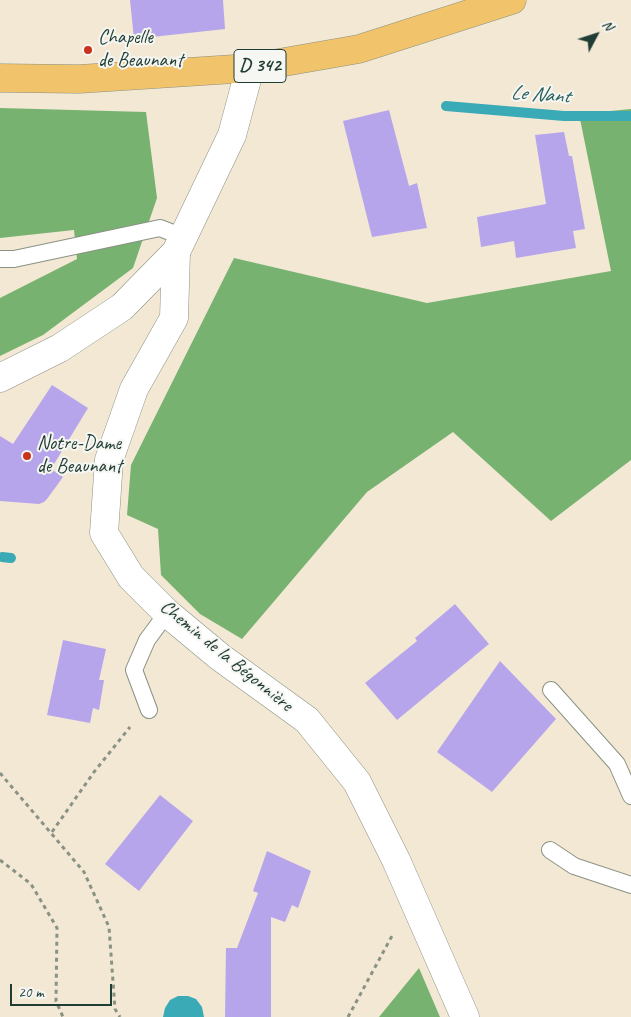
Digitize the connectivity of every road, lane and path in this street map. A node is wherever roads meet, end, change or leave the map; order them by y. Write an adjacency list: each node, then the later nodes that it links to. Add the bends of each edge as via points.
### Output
1 (512, 0): 2 (main road, D 342, via 359,49)
2 (250, 68): 3 (main road, D 342, via 78,79); 4 (street, via 232,135)
3 (0, 78)
4 (180, 244): 5 (lane, via 160,228 14,259); 6 (street, via 122,307 60,348); 7 (street, Chemin de la Bégonnière, via 174,318 134,389 109,460 104,533 132,577)
5 (0, 259)
6 (0, 378)
7 (168, 612): 9 (lane, via 147,640 134,670); 16 (street, Chemin de la Bégonnière, via 220,657 307,720 357,782)
8 (551, 690): 11 (lane, via 617,764)
9 (149, 710): 12 (path, via 126,731)
10 (0, 773): 12 (path)
11 (631, 796)
12 (52, 832): 18 (path, via 84,872 109,927 115,1009)
13 (550, 850): 15 (lane, via 574,866)
14 (0, 860): 17 (path, via 31,884 57,928 56,1001)
15 (631, 885)
16 (413, 897): 19 (path); 20 (street, Chemin de la Bégonnière)
17 (63, 1017)
18 (120, 1017)
19 (348, 1017)
20 (464, 1017)

